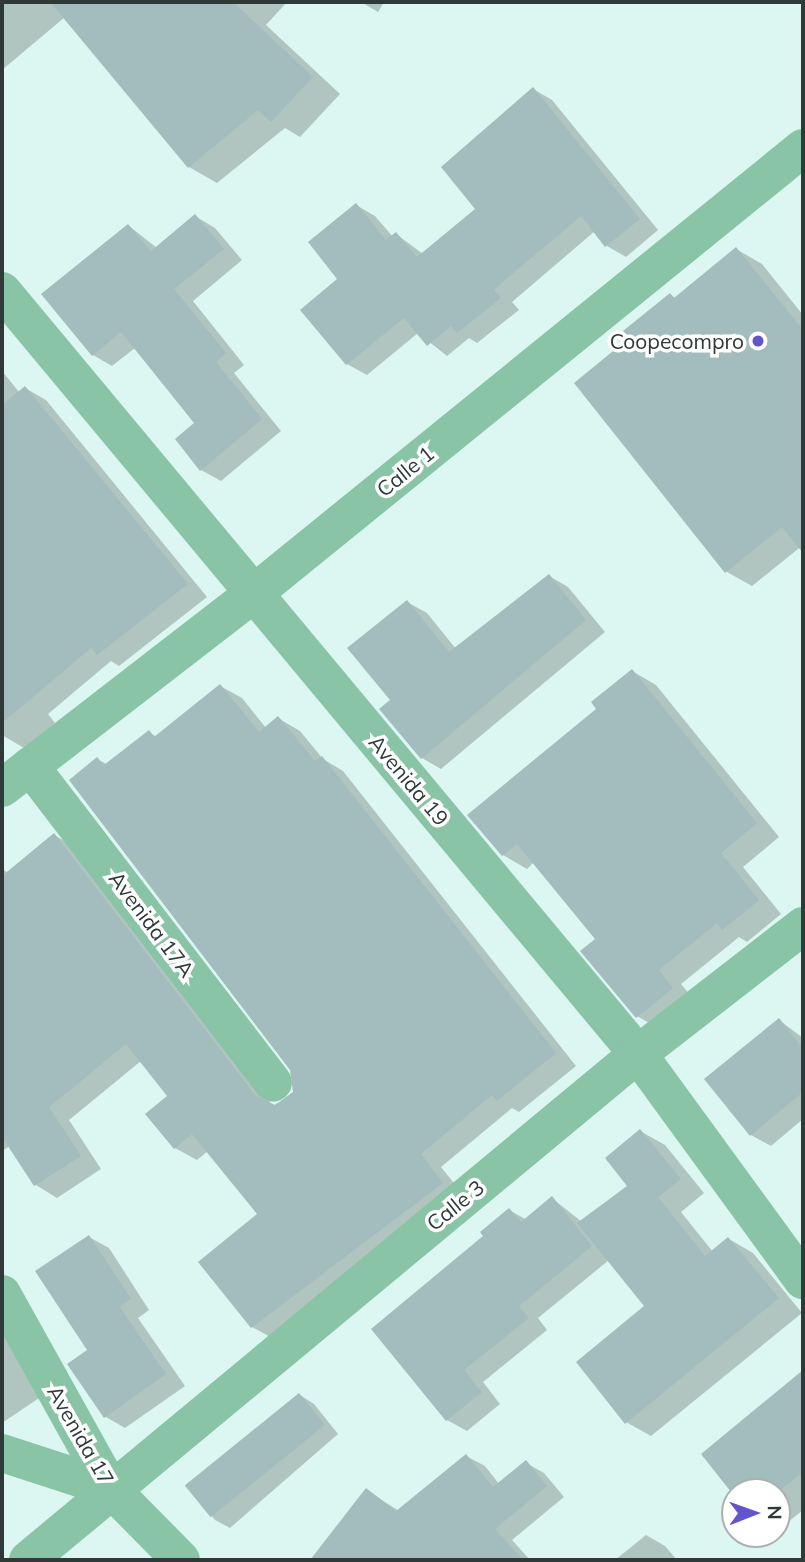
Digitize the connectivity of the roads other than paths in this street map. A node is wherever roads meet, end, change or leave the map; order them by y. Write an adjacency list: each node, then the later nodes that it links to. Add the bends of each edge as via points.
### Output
1 (803, 148): 3 (street, Calle 1)
2 (2, 290): 3 (street, Avenida 19)
3 (253, 594): 4 (street, Calle 1); 6 (street, Avenida 19)
4 (16, 777): 7 (street, Avenida 17A)
5 (803, 926): 6 (street, Calle 3)
6 (638, 1054): 8 (street, Avenida 19); 11 (street, Calle 3)
7 (273, 1083)
8 (803, 1280)
9 (2, 1294): 11 (street, Avenida 17)
10 (2, 1453): 11 (street)
11 (110, 1488): 12 (street, Calle 3); 13 (street, Avenida 17)
12 (28, 1560)
13 (181, 1560)

